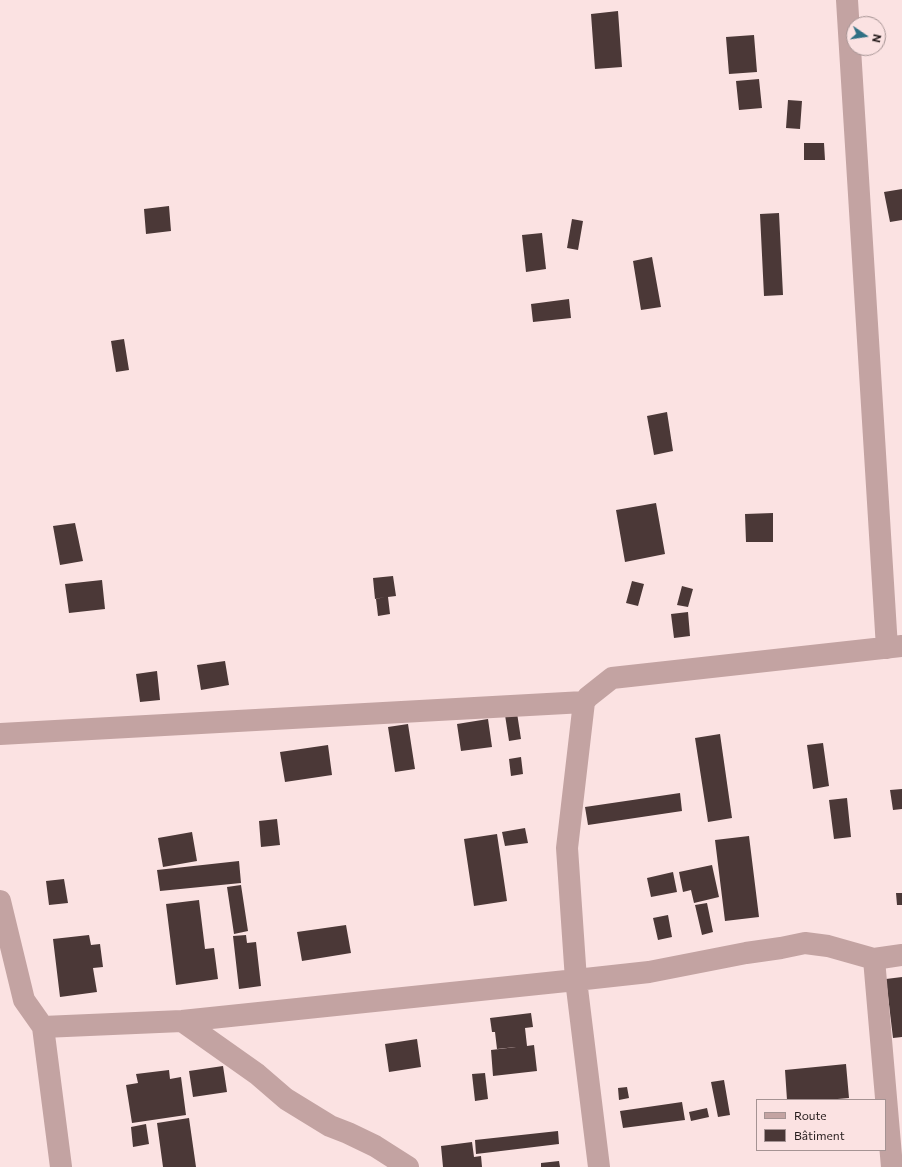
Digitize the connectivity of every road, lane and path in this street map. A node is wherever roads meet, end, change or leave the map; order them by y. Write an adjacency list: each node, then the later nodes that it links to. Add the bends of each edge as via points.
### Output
1 (847, 0): 2 (street)
2 (894, 647): 3 (street, via 612,678)
3 (584, 702): 4 (street); 8 (street, via 567,848)
4 (0, 734)
5 (0, 901): 10 (street, via 24,1000)
6 (902, 955): 7 (street)
7 (874, 959): 8 (street, via 828,946 805,943 649,972); 14 (street)
8 (576, 980): 9 (street); 13 (street)
9 (182, 1021): 10 (street); 12 (street, via 257,1074 286,1099 330,1126 375,1146)
10 (43, 1027): 11 (street)
11 (61, 1167)
12 (408, 1167)
13 (599, 1167)
14 (892, 1167)

